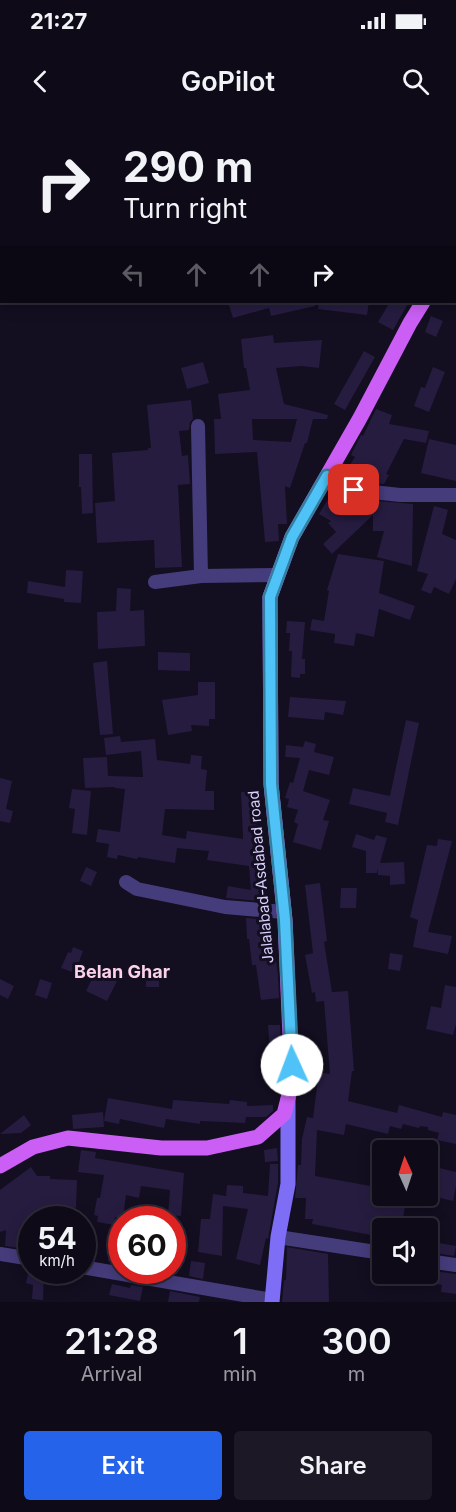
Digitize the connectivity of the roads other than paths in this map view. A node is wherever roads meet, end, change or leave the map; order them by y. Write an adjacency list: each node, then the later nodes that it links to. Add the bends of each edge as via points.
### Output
1 (422, 303): 3 (main road, Jalalabad-Asdabad road)
2 (198, 426): 6 (street)
3 (327, 476): 4 (street, via 354,490); 5 (main road, Jalalabad-Asdabad road, via 292,537)
4 (456, 495)
5 (278, 575): 6 (street); 9 (main road, Jalalabad-Asdabad road, via 270,597 271,784)
6 (201, 576): 7 (street)
7 (155, 582)
8 (126, 882): 9 (street, via 137,889 225,907)
9 (284, 912): 10 (main road, Jalalabad-Asdabad road, via 292,1083)
10 (288, 1100): 11 (main road, Jalalabad-Asdabad road, via 284,1114 258,1137 207,1148 161,1148 68,1138 33,1147); 12 (street, via 288,1184)
11 (0, 1166)
12 (278, 1237): 13 (street); 19 (street)
13 (372, 1251)
14 (0, 1254): 15 (street)
15 (18, 1257)
16 (438, 1262): 17 (street)
17 (456, 1265)
18 (96, 1270): 19 (street)
19 (272, 1301)

